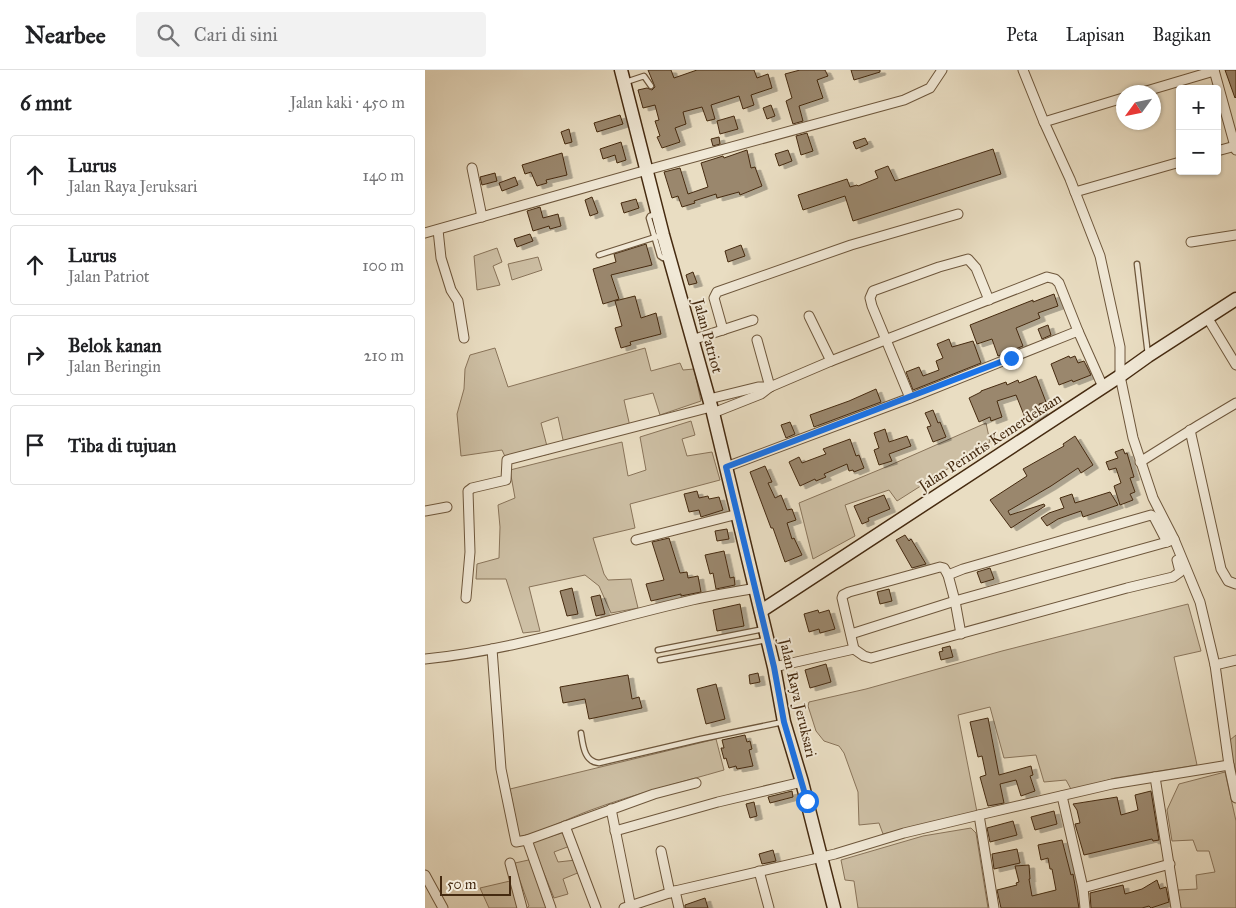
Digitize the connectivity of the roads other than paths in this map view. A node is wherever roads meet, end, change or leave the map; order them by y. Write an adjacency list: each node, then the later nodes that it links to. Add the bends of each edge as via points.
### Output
1 (943, 70): 13 (street, via 930,88 904,100)
2 (1023, 70): 8 (street)
3 (1214, 70): 6 (street); 9 (street)
4 (626, 79): 5 (lane, via 644,76); 13 (street, Jalan Patriot)
5 (651, 86)
6 (1161, 86)
7 (1116, 100): 8 (street)
8 (1043, 122): 14 (street)
9 (1235, 148): 10 (street)
10 (1221, 150)
11 (1176, 163): 14 (street)
12 (472, 168): 16 (street)
13 (647, 170): 16 (street); 20 (street, Jalan Patriot, via 658,214)
14 (1075, 192): 38 (street, via 1100,256 1120,347)
15 (958, 214): 29 (street, via 851,245 717,292 714,298)
16 (482, 217): 17 (street)
17 (438, 230): 18 (street); 31 (street, via 441,258 458,301)
18 (425, 233)
19 (1236, 235): 21 (street)
20 (659, 236): 22 (lane); 32 (street, Jalan Patriot, via 669,257)
21 (1191, 242)
22 (599, 255)
23 (1137, 264): 35 (lane)
24 (1236, 299): 27 (street, Jalan Perintis Kemerdekaan)
25 (989, 300): 30 (street, via 1041,279 1052,278 1059,283); 33 (street); 33 (street, via 976,268 968,259 875,290 870,298)
26 (809, 316): 36 (street)
27 (1207, 317): 35 (street, Jalan Perintis Kemerdekaan); 37 (street)
28 (753, 320): 29 (street)
29 (723, 330): 32 (street)
30 (1078, 331): 40 (street); 41 (street)
31 (464, 338)
32 (695, 339): 43 (street, Jalan Patriot)
33 (885, 339): 36 (street); 41 (street)
34 (757, 340): 39 (street)
35 (1149, 356): 38 (street, Jalan Perintis Kemerdekaan)
36 (831, 361): 39 (street)
37 (1236, 365)
38 (1121, 376): 40 (street, Jalan Perintis Kemerdekaan); 45 (street)
39 (770, 387): 43 (street, via 758,387); 43 (street, via 761,394)
40 (1103, 388): 57 (street, Jalan Perintis Kemerdekaan)
41 (910, 398): 46 (street)
42 (1236, 403): 44 (street)
43 (711, 406): 46 (street, Jalan Patriot); 55 (street, via 510,458 505,462 506,480 469,490 470,552)
44 (1190, 430): 45 (street); 53 (street, via 1221,568 1228,581)
45 (1140, 462): 51 (street)
46 (730, 466): 49 (street, Jalan Patriot)
47 (447, 507): 48 (street)
48 (425, 511)
49 (738, 514): 50 (street); 54 (street, Jalan Patriot)
50 (636, 540)
51 (1170, 541): 52 (street, via 1151,515); 56 (street); 60 (street, via 1180,570 1173,577); 67 (street, via 1200,602)
52 (948, 575): 56 (street); 59 (street, via 940,567 843,595 842,603)
53 (1236, 584)
54 (756, 588): 57 (street, Jalan Patriot); 61 (street)
55 (466, 598)
56 (955, 602): 59 (street); 60 (street)
57 (761, 611): 58 (street, Jalan Raya Jeruksari)
58 (766, 634): 63 (lane); 65 (lane); 68 (street, Jalan Raya Jeruksari)
59 (851, 634): 62 (street)
60 (961, 634): 62 (street, via 871,658)
61 (492, 649): 64 (street); 81 (street, via 501,769 514,839 517,842)
62 (854, 649): 68 (street)
63 (658, 650)
64 (425, 659)
65 (660, 660)
66 (1236, 660): 67 (street)
67 (1215, 665): 71 (street)
68 (774, 667): 69 (street, Jalan Raya Jeruksari)
69 (784, 722): 70 (lane, via 599,763 589,759); 73 (street, Jalan Raya Jeruksari)
70 (581, 733)
71 (1229, 765): 72 (street); 76 (street)
72 (1155, 777): 75 (street); 85 (street)
73 (802, 782): 80 (street); 83 (street, Jalan Raya Jeruksari)
74 (695, 783): 77 (street)
75 (1062, 796): 78 (street); 88 (street)
76 (1236, 798)
77 (611, 809): 79 (street); 80 (street)
78 (979, 815): 83 (street); 98 (street)
79 (565, 826): 81 (street); 94 (street)
80 (615, 832): 90 (street)
81 (527, 840): 93 (street)
82 (661, 851): 89 (street)
83 (827, 856): 86 (street); 97 (street, Jalan Raya Jeruksari)
84 (510, 863): 92 (street)
85 (1170, 864): 88 (street); 100 (street)
86 (759, 872): 89 (street); 96 (street)
87 (425, 874): 91 (street)
88 (1083, 888): 99 (street)
89 (672, 892): 90 (street); 95 (street)
90 (629, 907)
91 (443, 908)
92 (522, 908)
93 (551, 908)
94 (596, 908)
95 (679, 908)
96 (769, 908)
97 (834, 908)
98 (994, 908)
99 (1085, 908)
100 (1176, 908)

